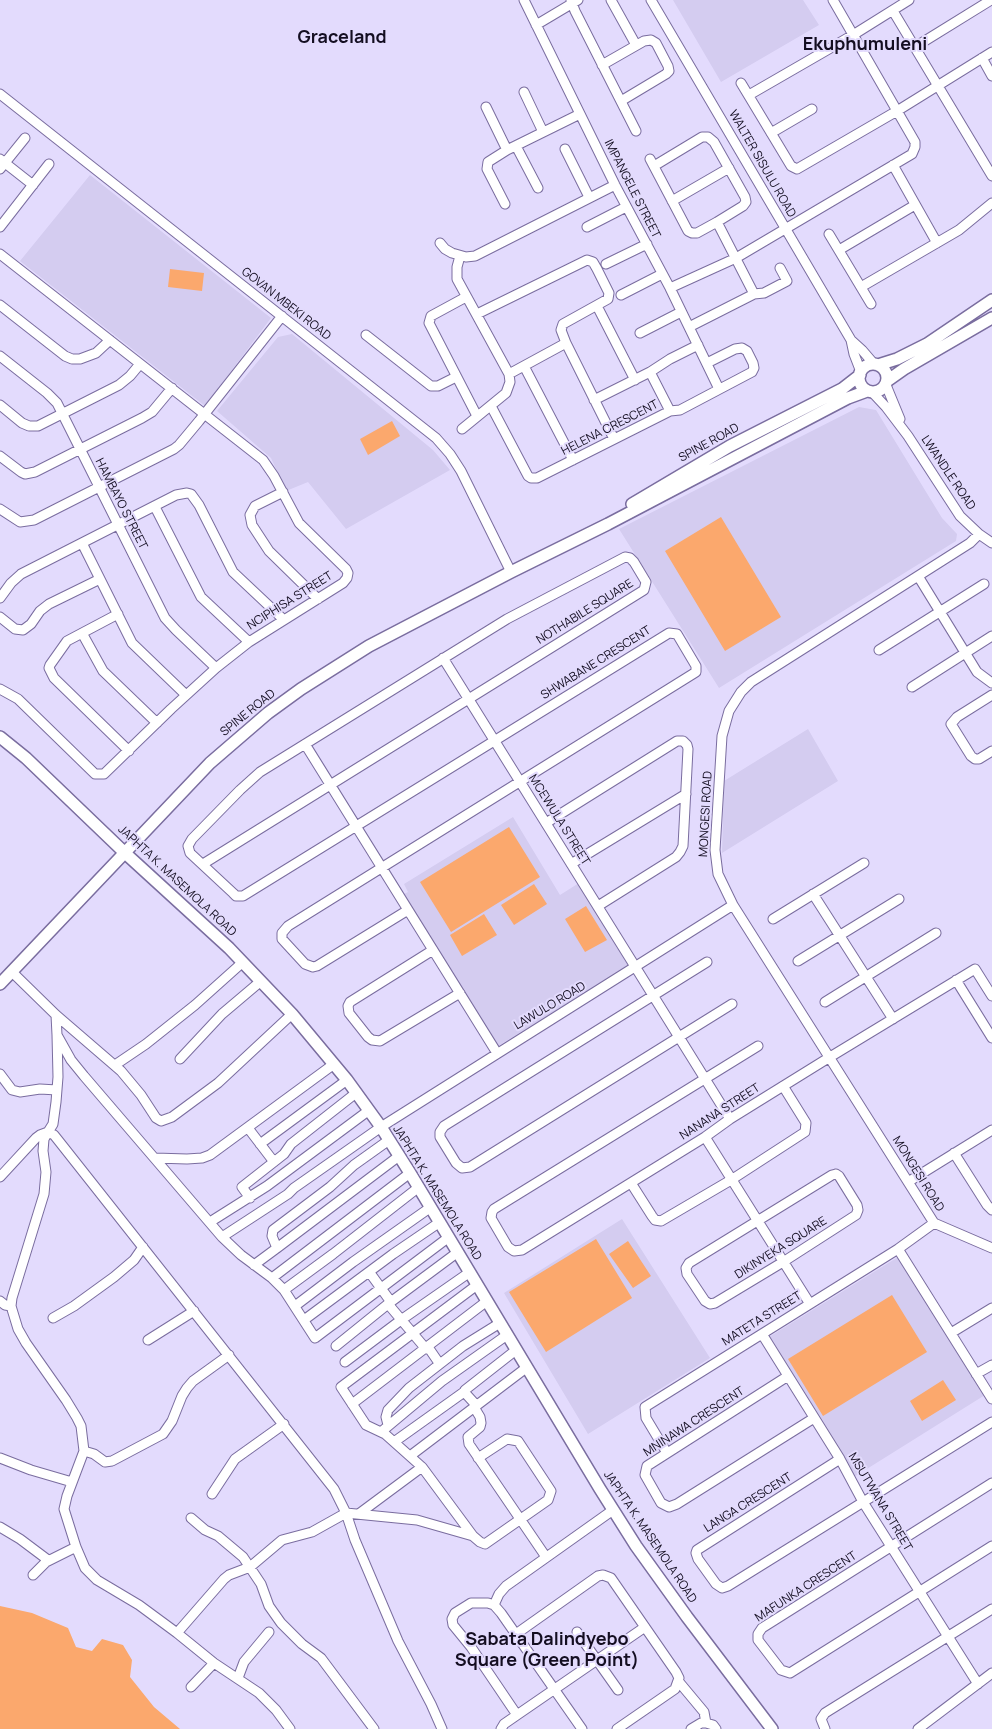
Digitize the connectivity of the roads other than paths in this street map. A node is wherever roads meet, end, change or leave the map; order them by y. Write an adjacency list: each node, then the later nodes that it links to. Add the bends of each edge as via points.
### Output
1 (524, 0): 9 (street, IMPANGELE STREET)
2 (611, 0): 11 (street)
3 (651, 0): 50 (street, WALTER SISULU ROAD)
4 (833, 0): 10 (street)
5 (909, 0): 8 (street)
6 (991, 0): 12 (street)
7 (574, 2): 9 (street); 15 (street)
8 (893, 11): 10 (street); 12 (street)
9 (536, 25): 26 (street, IMPANGELE STREET)
10 (853, 35): 21 (street); 25 (street)
11 (636, 45): 15 (street); 22 (street, via 650,40 656,42 668,71)
12 (915, 47): 18 (street)
13 (992, 52): 14 (street)
14 (982, 58): 16 (street); 18 (street)
15 (602, 65): 22 (street)
16 (992, 76)
17 (741, 83): 21 (street)
18 (938, 85): 25 (street); 37 (street)
19 (524, 92): 28 (street)
20 (0, 94): 73 (street, GOVAN MBEKI ROAD)
21 (749, 96): 29 (street)
22 (621, 101): 27 (street)
23 (486, 107): 31 (street)
24 (812, 109): 29 (street)
25 (897, 111): 29 (street, via 797,168); 35 (street, via 915,147 912,154)
26 (580, 114): 28 (street); 39 (street, IMPANGELE STREET)
27 (636, 131)
28 (544, 132): 31 (street)
29 (771, 133)
30 (25, 138): 33 (street)
31 (512, 148): 40 (street); 44 (street, via 487,165)
32 (565, 149): 41 (street)
33 (2, 164): 38 (street)
34 (49, 164): 38 (street)
35 (893, 165): 45 (street); 50 (street)
36 (729, 168): 42 (street); 42 (street, via 708,137 652,162); 47 (street, via 746,202)
37 (992, 176)
38 (33, 185): 48 (street)
39 (615, 185): 41 (street); 46 (street, IMPANGELE STREET)
40 (538, 188)
41 (589, 197): 57 (street, via 475,256)
42 (672, 202): 47 (street, via 692,233)
43 (992, 203): 53 (street)
44 (505, 204)
45 (915, 205): 53 (street); 55 (street)
46 (626, 207): 49 (street); 54 (street, IMPANGELE STREET)
47 (717, 222): 58 (street)
48 (0, 227)
49 (587, 227)
50 (786, 229): 58 (street); 79 (street, WALTER SISULU ROAD)
51 (829, 234): 55 (street)
52 (440, 243): 57 (street)
53 (937, 243): 62 (street)
54 (646, 244): 59 (street); 61 (street, IMPANGELE STREET)
55 (839, 250): 62 (street)
56 (0, 254): 78 (street, NCIPHISA STREET)
57 (460, 256): 66 (street, via 458,279)
58 (736, 258): 63 (street); 64 (street)
59 (606, 264)
60 (780, 268): 64 (street, via 787,282)
61 (662, 274): 63 (street, IMPANGELE STREET); 65 (street)
62 (861, 287): 68 (street)
63 (670, 288): 71 (street, IMPANGELE STREET)
64 (754, 294): 75 (street)
65 (621, 295)
66 (466, 296): 72 (street); 90 (street, via 429,319)
67 (992, 300): 85 (main road, SPINE ROAD, via 927,344 897,359)
68 (871, 304)
69 (0, 305): 78 (street, via 69,358 88,357)
70 (597, 306): 72 (street, via 608,299 609,293 593,262 587,260); 80 (street, via 563,324 560,330); 91 (street)
71 (681, 312): 75 (street, IMPANGELE STREET); 76 (street)
72 (477, 314): 89 (street)
73 (282, 316): 101 (street); 118 (street, GOVAN MBEKI ROAD, via 444,446 461,471)
74 (992, 318): 92 (main road, SPINE ROAD, via 904,369)
75 (689, 327): 81 (street, IMPANGELE STREET)
76 (640, 334)
77 (366, 335): 90 (street, via 431,386)
78 (110, 340): 84 (street, NCIPHISA STREET)
79 (851, 340): 85 (street, WALTER SISULU ROAD); 88 (street, WALTER SISULU ROAD)
80 (566, 343): 86 (street); 96 (street)
81 (698, 345): 83 (street, IMPANGELE STREET); 87 (street)
82 (0, 356): 100 (street, HAMBAYO STREET, via 52,397)
83 (707, 363): 94 (street, IMPANGELE STREET); 94 (street, via 742,348 753,363 752,372)
84 (140, 364): 93 (street, NCIPHISA STREET); 100 (street, via 119,385)
85 (876, 364): 88 (main road, SPINE ROAD, via 866,366); 92 (main road, via 886,371)
86 (524, 366): 89 (street); 108 (street)
87 (650, 372): 91 (street); 99 (street, HELENA CRESCENT)
88 (860, 373): 95 (main road, via 860,384); 115 (main road, SPINE ROAD, via 842,388 730,446)
89 (509, 374): 98 (street, via 506,393)
90 (456, 377): 102 (street)
91 (635, 380): 96 (street)
92 (887, 383): 95 (main road, SPINE ROAD, via 880,391); 104 (street, LWANDLE ROAD)
93 (172, 388): 101 (street, NCIPHISA STREET); 106 (street, via 148,415)
94 (719, 389): 99 (street)
95 (869, 392): 104 (street, LWANDLE ROAD, via 886,406); 115 (main road, SPINE ROAD, via 848,398)
96 (594, 400): 105 (street)
97 (0, 405): 100 (street, via 29,426 38,426)
98 (491, 406): 102 (street); 108 (street, HELENA CRESCENT, via 528,476 537,478)
99 (670, 412): 105 (street, HELENA CRESCENT)
100 (62, 414): 106 (street, HAMBAYO STREET)
101 (205, 414): 109 (street, via 180,445); 110 (street, NCIPHISA STREET, via 263,460)
102 (477, 416): 103 (street)
103 (462, 429)
104 (908, 436): 114 (street, LWANDLE ROAD, via 960,516)
105 (614, 439): 108 (street, HELENA CRESCENT)
106 (80, 450): 107 (street, via 30,474 21,472); 109 (street, HAMBAYO STREET)
107 (0, 456)
108 (572, 460)
109 (99, 488): 112 (street, via 29,522 16,521); 113 (street, HAMBAYO STREET)
110 (283, 492): 123 (street, NCIPHISA STREET, via 299,523 347,571 343,584); 123 (street, via 255,506 250,515 252,525 269,551)
111 (155, 507): 113 (street); 127 (street, via 190,493 233,572); 130 (street, via 201,597)
112 (0, 510)
113 (118, 525): 116 (street); 134 (street, HAMBAYO STREET, via 165,618)
114 (979, 534): 117 (street, LWANDLE ROAD); 119 (street, MONGESI ROAD)
115 (573, 540): 118 (main road, SPINE ROAD)
116 (82, 543): 120 (street); 122 (street, via 21,574)
117 (992, 543)
118 (511, 572): 152 (main road, SPINE ROAD, via 369,646 301,689 210,763)
119 (918, 576): 124 (street); 159 (street, MONGESI ROAD, via 751,682 734,702 722,736 714,850 718,874)
120 (100, 579): 125 (street); 126 (street, via 49,604 23,630 15,629)
121 (984, 584): 124 (street)
122 (0, 598)
123 (318, 599): 127 (street, NCIPHISA STREET)
124 (940, 612): 131 (street); 132 (street)
125 (118, 614): 128 (street); 139 (street, via 135,646)
126 (0, 617)
127 (284, 620): 130 (street, NCIPHISA STREET)
128 (82, 632): 141 (street, via 103,671); 145 (street, via 67,641 50,665 49,672)
129 (992, 636): 132 (street)
130 (249, 642): 134 (street, NCIPHISA STREET)
131 (879, 650)
132 (965, 653): 135 (street, via 977,672); 136 (street)
133 (443, 658): 140 (street, MCEWULA STREET); 140 (street, NOTHABILE SQUARE, via 521,611 625,557 634,562 646,582 644,590); 144 (street, NOTHABILE SQUARE)
134 (216, 668): 139 (street, NCIPHISA STREET)
135 (992, 683)
136 (912, 687)
137 (0, 689): 145 (street, NCIPHISA STREET, via 18,700 95,774 104,774)
138 (992, 695): 146 (street, via 951,724 975,759)
139 (186, 696): 141 (street, NCIPHISA STREET)
140 (469, 699): 143 (street, MCEWULA STREET); 148 (street, NOTHABILE SQUARE)
141 (157, 723): 145 (street, NCIPHISA STREET)
142 (0, 737): 152 (main road, JAPHTA K. MASEMOLA ROAD)
143 (495, 741): 147 (street, MCEWULA STREET); 147 (street, SHWABANE CRESCENT, via 669,633 677,634 696,666 696,672); 151 (street, SHWABANE CRESCENT)
144 (305, 744): 148 (street); 154 (street, NOTHABILE SQUARE, via 252,778 192,839 189,849)
145 (129, 751)
146 (992, 751)
147 (521, 782): 150 (street, MCEWULA STREET); 156 (street, SHWABANE CRESCENT)
148 (330, 785): 151 (street); 154 (street, NOTHABILE SQUARE)
149 (686, 794): 150 (street, via 688,749 683,741 677,741); 155 (street); 160 (street, via 680,852)
150 (546, 823): 155 (street, MCEWULA STREET)
151 (356, 826): 154 (street, SHWABANE CRESCENT, via 244,896 236,896); 156 (street)
152 (124, 853): 167 (main road, JAPHTA K. MASEMOLA ROAD); 170 (main road, SPINE ROAD)
153 (864, 863): 157 (street)
154 (203, 864)
155 (571, 864): 160 (street, MCEWULA STREET)
156 (382, 868): 161 (street); 161 (street, SHWABANE CRESCENT, via 288,926 282,932 284,942 305,964 317,966)
157 (813, 894): 162 (street); 164 (street)
158 (899, 899): 164 (street)
159 (733, 905): 169 (street, LAWULO ROAD); 188 (street, MONGESI ROAD)
160 (598, 906): 169 (street, MCEWULA STREET)
161 (408, 910): 165 (street)
162 (774, 919)
163 (936, 932): 171 (street)
164 (840, 936): 166 (street); 171 (street)
165 (433, 950): 175 (street); 175 (street, via 350,1002 349,1013 368,1037 380,1041)
166 (798, 961)
167 (243, 962): 173 (main road, JAPHTA K. MASEMOLA ROAD); 191 (street, via 195,1005)
168 (707, 962): 176 (street)
169 (636, 968): 176 (street, MCEWULA STREET); 187 (street, LAWULO ROAD)
170 (12, 972): 174 (main road, SPINE ROAD); 181 (street)
171 (866, 976): 178 (street); 182 (street)
172 (956, 980): 177 (street, NANANA STREET, via 975,969); 182 (street, NANANA STREET); 185 (street)
173 (261, 981): 180 (main road, JAPHTA K. MASEMOLA ROAD); 189 (street, via 222,1014)
174 (0, 984)
175 (460, 993): 187 (street)
176 (654, 996): 184 (street, MCEWULA STREET); 184 (street, via 444,1126 440,1137 456,1164 468,1168)
177 (992, 996)
178 (825, 1002)
179 (732, 1004): 184 (street)
180 (292, 1014): 190 (main road, JAPHTA K. MASEMOLA ROAD); 191 (street, via 218,1083 163,1121 156,1118)
181 (56, 1015): 183 (street); 191 (street)
182 (893, 1019): 188 (street, NANANA STREET)
183 (57, 1035): 196 (street); 209 (street, via 71,1060)
184 (679, 1036): 193 (street, MCEWULA STREET)
185 (992, 1038)
186 (758, 1046): 193 (street)
187 (497, 1053): 200 (street, LAWULO ROAD)
188 (830, 1057): 195 (street, NANANA STREET); 214 (street, MONGESI ROAD)
189 (180, 1059)
190 (334, 1064): 194 (main road, JAPHTA K. MASEMOLA ROAD); 201 (street)
191 (115, 1065)
192 (0, 1074): 196 (street, via 12,1090)
193 (705, 1079): 199 (street, MCEWULA STREET); 215 (street, NANANA STREET, via 494,1209 491,1216 508,1247 518,1252)
194 (346, 1080): 197 (main road, JAPHTA K. MASEMOLA ROAD); 206 (street)
195 (783, 1086): 199 (street, NANANA STREET); 213 (street, via 806,1123 805,1132)
196 (57, 1090): 203 (street, via 54,1120)
197 (356, 1093): 198 (main road, JAPHTA K. MASEMOLA ROAD); 210 (street, via 291,1144)
198 (368, 1111): 200 (main road, JAPHTA K. MASEMOLA ROAD); 217 (street)
199 (730, 1119): 204 (street, NANANA STREET)
200 (380, 1127): 205 (main road, JAPHTA K. MASEMOLA ROAD); 224 (street, LAWULO ROAD)
201 (248, 1128): 206 (street); 209 (street, via 202,1158)
202 (992, 1130): 207 (street)
203 (48, 1132): 212 (street, via 36,1138); 226 (street, via 58,1140); 243 (street, via 43,1151 46,1172 44,1194)
204 (705, 1137): 213 (street); 215 (street, NANANA STREET)
205 (389, 1140): 208 (main road, JAPHTA K. MASEMOLA ROAD); 227 (street, via 273,1230)
206 (260, 1144): 210 (street)
207 (954, 1154): 214 (street); 219 (street)
208 (399, 1156): 211 (main road, JAPHTA K. MASEMOLA ROAD); 227 (street)
209 (155, 1158): 221 (street)
210 (274, 1162): 217 (street, via 242,1187)
211 (410, 1173): 216 (main road, JAPHTA K. MASEMOLA ROAD); 235 (street)
212 (0, 1177)
213 (731, 1180): 215 (street, via 661,1221 655,1220); 220 (street)
214 (908, 1182): 223 (street, MONGESI ROAD)
215 (631, 1183)
216 (419, 1187): 218 (main road, JAPHTA K. MASEMOLA ROAD); 238 (street)
217 (250, 1198): 221 (street)
218 (431, 1207): 222 (main road, JAPHTA K. MASEMOLA ROAD); 244 (street)
219 (992, 1210)
220 (757, 1221): 231 (street); 231 (street, DIKINYEKA SQUARE, via 691,1261 687,1265 687,1274 704,1300 712,1304); 231 (street, DIKINYEKA SQUARE, via 832,1174 839,1176 857,1205 856,1214)
221 (210, 1222): 224 (street)
222 (440, 1222): 225 (main road, JAPHTA K. MASEMOLA ROAD); 234 (street)
223 (934, 1223): 228 (street, MONGESI ROAD); 229 (street, MATETA STREET)
224 (222, 1237): 232 (street)
225 (449, 1238): 230 (main road, JAPHTA K. MASEMOLA ROAD); 237 (street)
226 (143, 1247): 246 (street); 247 (street, via 134,1260 114,1277)
227 (277, 1248): 232 (street)
228 (992, 1248)
229 (898, 1249): 242 (street, MATETA STREET); 251 (street)
230 (458, 1252): 233 (main road, JAPHTA K. MASEMOLA ROAD); 241 (street)
231 (783, 1262): 242 (street)
232 (254, 1265): 235 (street)
233 (470, 1272): 236 (main road, JAPHTA K. MASEMOLA ROAD); 249 (street)
234 (370, 1273): 237 (street); 248 (street)
235 (272, 1278): 238 (street)
236 (477, 1285): 240 (main road, JAPHTA K. MASEMOLA ROAD); 252 (street)
237 (380, 1288): 241 (street); 248 (street, via 314,1338)
238 (284, 1290): 244 (street)
239 (0, 1301): 243 (street)
240 (487, 1301): 250 (main road, JAPHTA K. MASEMOLA ROAD); 257 (street)
241 (389, 1303): 249 (street); 256 (street)
242 (810, 1304): 253 (street, MATETA STREET)
243 (11, 1306): 275 (street, via 26,1343 77,1418)
244 (295, 1306): 248 (street)
245 (992, 1308): 251 (street)
246 (194, 1311): 255 (street); 259 (street)
247 (53, 1318)
248 (304, 1320)
249 (401, 1320): 252 (street); 260 (street)
250 (500, 1323): 254 (main road, JAPHTA K. MASEMOLA ROAD); 261 (street)
251 (951, 1333): 264 (street)
252 (412, 1334): 257 (street); 268 (street, via 341,1387)
253 (762, 1334): 265 (street, MSUTWANA STREET); 276 (street, MATETA STREET, via 645,1407 646,1418)
254 (507, 1335): 258 (main road, JAPHTA K. MASEMOLA ROAD); 273 (street, via 442,1381)
255 (148, 1340)
256 (336, 1346)
257 (427, 1348): 261 (street); 268 (street)
258 (516, 1350): 263 (main road, JAPHTA K. MASEMOLA ROAD); 266 (street)
259 (228, 1355): 272 (street); 275 (street, via 188,1388 163,1434 112,1461 105,1462)
260 (345, 1362)
261 (439, 1363): 273 (street, via 388,1410)
262 (992, 1365): 264 (street)
263 (526, 1368): 269 (street); 286 (main road, JAPHTA K. MASEMOLA ROAD)
264 (976, 1374): 267 (street)
265 (788, 1376): 270 (street, MSUTWANA STREET); 276 (street, MNINAWA CRESCENT)
266 (464, 1392): 269 (street); 274 (street)
267 (992, 1399)
268 (352, 1404): 273 (street, via 366,1425)
269 (475, 1406): 277 (street); 279 (street, via 481,1423 468,1437)
270 (814, 1418): 276 (street, MNINAWA CRESCENT, via 669,1507 661,1503 645,1472 647,1466); 280 (street, MSUTWANA STREET)
271 (992, 1422): 285 (street, LANGA CRESCENT)
272 (284, 1424): 284 (street, via 235,1459); 287 (street, via 334,1488)
273 (385, 1429): 274 (street)
274 (394, 1442): 277 (street)
275 (84, 1451): 282 (street)
276 (667, 1452)
277 (410, 1456): 281 (street)
278 (0, 1458): 282 (street)
279 (478, 1458): 290 (street); 290 (street, via 507,1439 520,1443 551,1494 548,1500)
280 (840, 1459): 285 (street, MSUTWANA STREET); 285 (street, LANGA CRESCENT, via 700,1547 696,1553 698,1559 716,1584 722,1588 728,1586)
281 (422, 1467): 288 (street); 292 (street)
282 (72, 1482): 295 (street, via 64,1509)
283 (992, 1483): 293 (street)
284 (212, 1494)
285 (863, 1502): 293 (street, MSUTWANA STREET)
286 (613, 1510): 296 (street); 328 (main road, JAPHTA K. MASEMOLA ROAD, via 687,1617)
287 (346, 1513): 288 (street); 298 (street, via 312,1532 282,1540); 322 (street, via 354,1540 398,1641)
288 (360, 1513): 292 (street, via 417,1520)
289 (191, 1518): 298 (street, via 233,1547)
290 (520, 1520): 292 (street, via 488,1542 480,1542); 296 (street)
291 (0, 1527): 297 (street)
292 (473, 1536)
293 (891, 1546): 300 (street, MSUTWANA STREET); 300 (street, MAFUNKA CRESCENT, via 762,1628 758,1634 760,1644 780,1670 790,1673)
294 (992, 1546): 300 (street)
295 (76, 1547): 297 (street); 306 (street, via 92,1576 134,1601)
296 (546, 1557): 301 (street, via 506,1586)
297 (48, 1560): 299 (street)
298 (250, 1567): 306 (street, via 224,1579); 321 (street, via 281,1623 321,1658)
299 (33, 1575)
300 (921, 1591): 308 (street, MSUTWANA STREET)
301 (494, 1605): 307 (street); 318 (street, via 474,1602 455,1613 453,1625)
302 (992, 1609): 308 (street)
303 (645, 1627): 307 (street, via 611,1578 603,1575); 309 (street); 313 (street, via 676,1672)
304 (269, 1632): 312 (street, via 244,1662)
305 (577, 1632): 309 (street)
306 (177, 1633): 310 (street)
307 (516, 1634): 316 (street)
308 (948, 1636): 314 (street, MSUTWANA STREET); 329 (street, via 825,1713 821,1719)
309 (596, 1660): 316 (street); 317 (street)
310 (214, 1663): 312 (street); 315 (street)
311 (992, 1673): 314 (street)
312 (238, 1678): 320 (street, via 267,1701)
313 (679, 1682): 319 (street, via 704,1712); 325 (street, via 675,1689)
314 (978, 1684): 330 (street)
315 (191, 1687)
316 (555, 1689): 318 (street); 324 (street)
317 (618, 1690)
318 (517, 1715): 323 (street)
319 (706, 1723): 326 (street); 327 (street)
320 (290, 1729)
321 (374, 1729)
322 (442, 1729)
323 (501, 1729)
324 (582, 1729)
325 (617, 1729)
326 (691, 1729)
327 (716, 1729)
328 (772, 1729)
329 (825, 1729)
330 (918, 1729)

